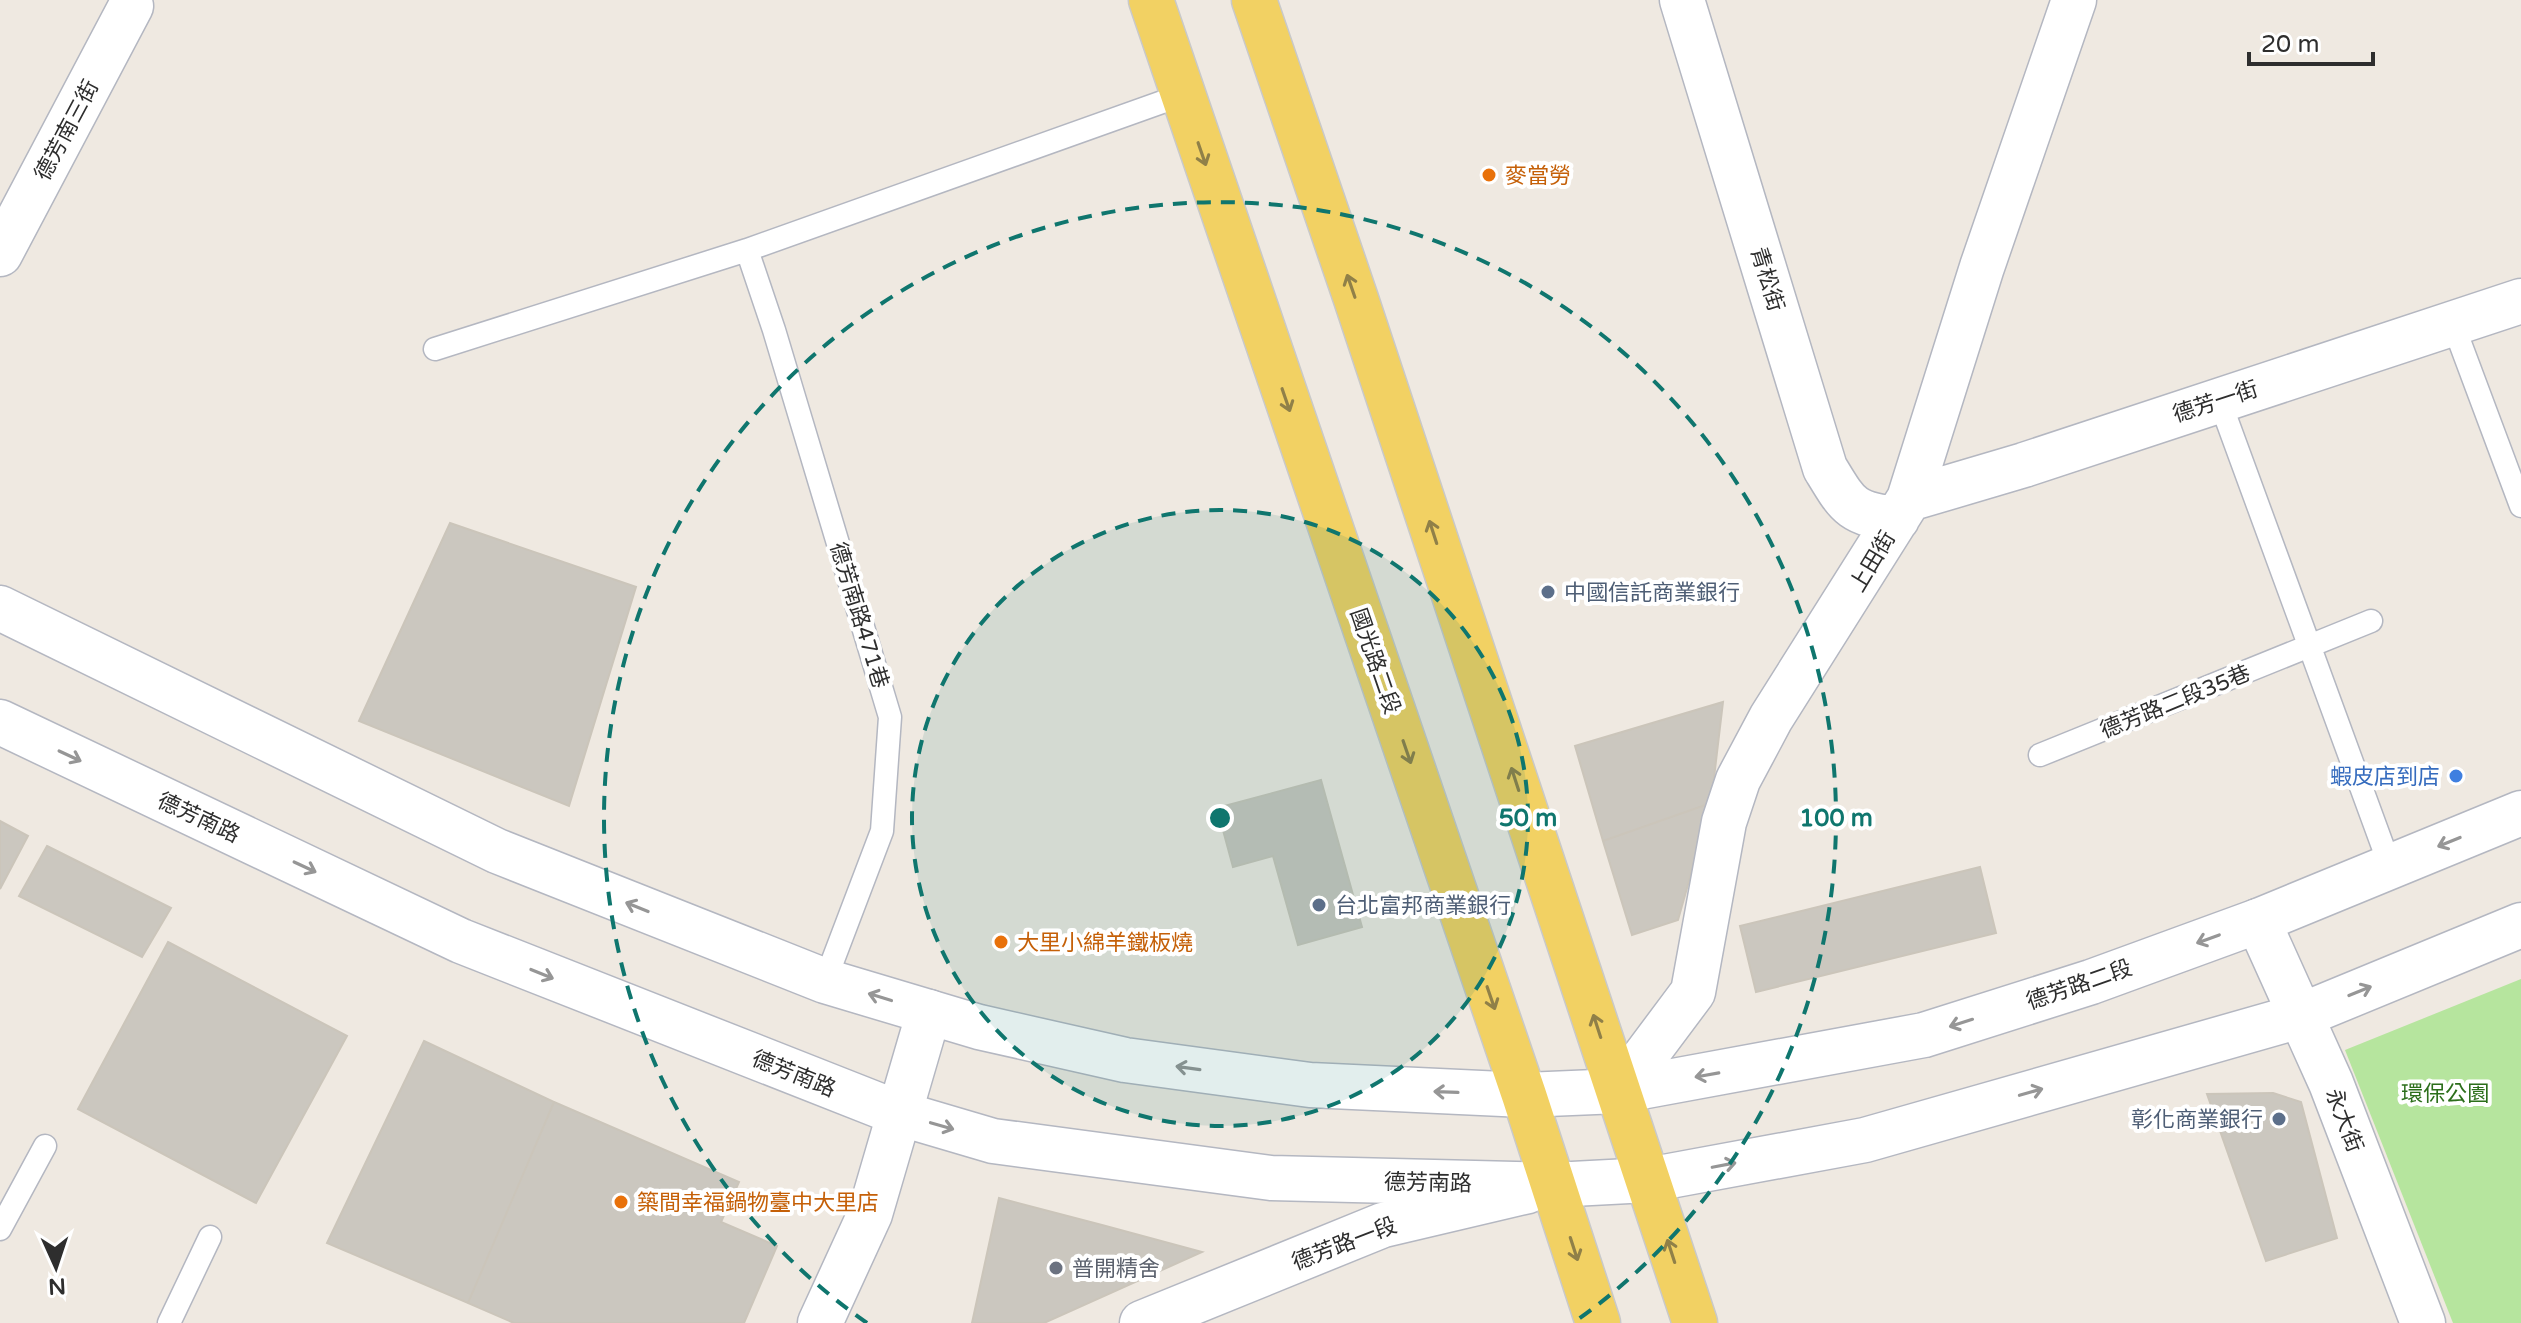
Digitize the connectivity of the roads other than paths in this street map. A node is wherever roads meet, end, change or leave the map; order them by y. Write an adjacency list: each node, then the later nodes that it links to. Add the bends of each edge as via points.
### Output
1 (1151, 0): 6 (main road, 國光路二段)
2 (1254, 0): 27 (main road, one-way to 2)
3 (1682, 0): 14 (street, 青松街, via 1825,468 1854,509 1869,516)
4 (2074, 0): 14 (street, 上田街)
5 (133, 2): 8 (street, 德芳南三街)
6 (1182, 95): 7 (lane); 28 (main road, 國光路二段, one-way to 28)
7 (747, 250): 11 (lane); 24 (lane, 德芳南路471巷, via 890,717 882,831)
8 (0, 254)
9 (2521, 301): 10 (street, 德芳一街)
10 (2453, 324): 12 (street, 德芳一街); 13 (lane)
11 (435, 349)
12 (2219, 399): 14 (street, 德芳一街); 17 (lane)
13 (2521, 506)
14 (1903, 509): 27 (street, 上田街, via 1771,718 1738,780 1724,822 1693,992)
15 (0, 608): 24 (street, one-way to 15, via 497,851)
16 (2371, 621): 17 (lane, 德芳路二段35巷)
17 (2309, 647): 19 (lane, 德芳路二段35巷); 21 (lane)
18 (0, 722): 29 (street, 德芳南路, one-way to 29, via 461,941)
19 (2040, 755)
20 (2521, 813): 21 (street, 德芳路二段, one-way to 21)
21 (2390, 866): 22 (street, 德芳路二段)
22 (2258, 921): 26 (street, 永大街); 27 (street, 德芳路二段, one-way to 27, via 1924,1035)
23 (2521, 925): 26 (street, one-way to 23)
24 (825, 981): 25 (street, one-way to 24)
25 (929, 1012): 28 (street, one-way to 25, via 1310,1085 1125,1060); 29 (street)
26 (2300, 1016): 31 (street, one-way to 26, via 1865,1140); 40 (street, 永大街)
27 (1619, 1091): 28 (street); 31 (main road)
28 (1524, 1095): 32 (main road, 國光路二段)
29 (898, 1113): 32 (street, 德芳南路, one-way to 32, via 993,1141 1271,1178); 36 (street, via 870,1214)
30 (45, 1146): 33 (lane)
31 (1648, 1180): 32 (street, 德芳南路); 39 (main road, one-way to 31)
32 (1553, 1185): 37 (street, 德芳路一段, via 1383,1225); 38 (main road, 國光路二段, one-way to 38)
33 (0, 1229)
34 (210, 1237): 35 (lane)
35 (169, 1323)
36 (820, 1323)
37 (1142, 1323)
38 (1598, 1323)
39 (1695, 1323)
40 (2423, 1323)

